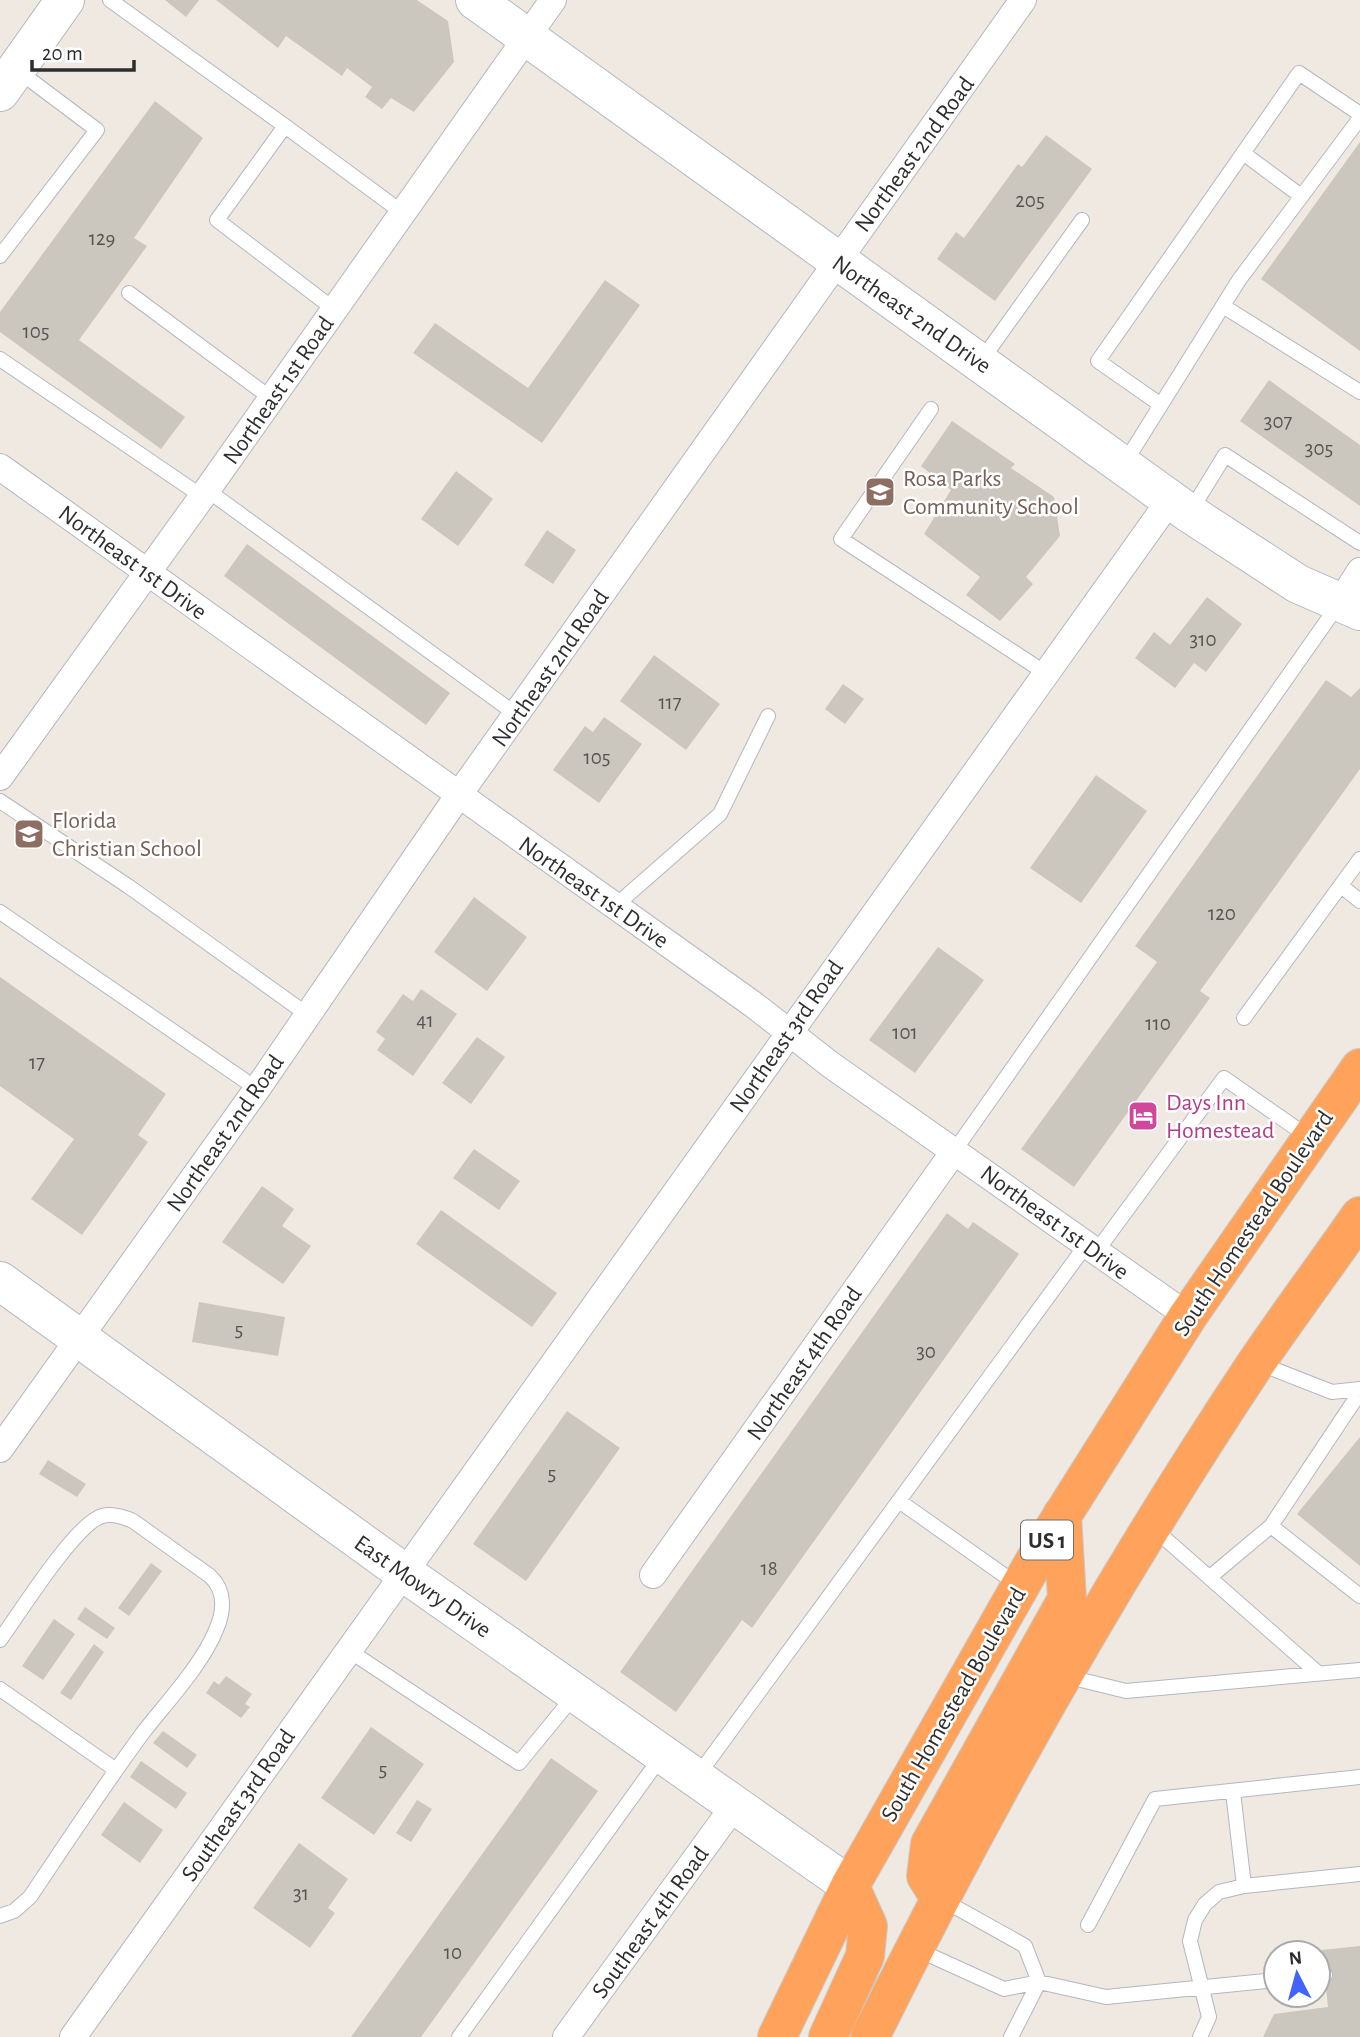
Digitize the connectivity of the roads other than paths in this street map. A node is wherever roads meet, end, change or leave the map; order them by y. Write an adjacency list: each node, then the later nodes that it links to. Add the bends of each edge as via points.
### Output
1 (65, 0): 7 (street)
2 (110, 0): 9 (lane)
3 (475, 0): 6 (street, Northeast 2nd Drive)
4 (553, 0): 6 (street, Northeast 1st Road)
5 (1023, 0): 15 (street, Northeast 2nd Road)
6 (527, 37): 12 (street, Northeast 1st Road); 15 (street, Northeast 2nd Drive)
7 (8, 81): 14 (lane, via 97,130)
8 (1360, 116): 10 (lane, via 1299,73); 11 (lane)
9 (285, 126): 12 (lane); 18 (lane, via 217,220)
10 (1243, 153): 11 (lane); 23 (lane, via 1098,362)
11 (1301, 196): 17 (lane)
12 (403, 213): 18 (street, Northeast 1st Road)
13 (1082, 220): 20 (lane)
14 (0, 256)
15 (837, 261): 20 (street, Northeast 2nd Drive); 34 (street, Northeast 2nd Road)
16 (129, 293): 22 (lane)
17 (1223, 306): 21 (lane); 23 (lane)
18 (335, 310): 22 (street, Northeast 1st Road)
19 (0, 359): 27 (lane)
20 (981, 362): 25 (street, Northeast 2nd Drive)
21 (1360, 392)
22 (272, 399): 27 (street, Northeast 1st Road)
23 (1161, 405): 25 (lane)
24 (931, 409): 33 (lane, via 841,539)
25 (1124, 465): 28 (street, Northeast 2nd Drive)
26 (0, 467): 31 (street, Northeast 1st Drive)
27 (205, 494): 31 (street, Northeast 1st Road); 34 (lane)
28 (1179, 506): 29 (lane, via 1225,455); 32 (street, Northeast 2nd Drive, via 1298,584); 33 (street, Northeast 3rd Road)
29 (1360, 543)
30 (1360, 571): 32 (street)
31 (148, 572): 36 (street, Northeast 1st Road); 37 (street, Northeast 1st Drive)
32 (1349, 607): 50 (lane)
33 (1047, 674): 46 (street, Northeast 3rd Road)
34 (517, 715): 37 (street, Northeast 2nd Road)
35 (768, 716): 42 (lane, via 720,814)
36 (0, 776)
37 (458, 796): 42 (street, Northeast 1st Drive); 44 (street, Northeast 2nd Road)
38 (0, 801): 44 (lane)
39 (1360, 859): 40 (lane)
40 (1341, 886): 41 (lane); 45 (lane)
41 (1360, 901)
42 (615, 906): 46 (street, Northeast 1st Drive)
43 (0, 912): 48 (lane)
44 (308, 1015): 48 (street, Northeast 2nd Road)
45 (1244, 1018)
46 (789, 1032): 50 (street, Northeast 1st Drive); 63 (street, Northeast 3rd Road)
47 (1360, 1068): 49 (highway, South Homestead Boulevard / US 1)
48 (257, 1089): 55 (street, Northeast 2nd Road)
49 (1311, 1138): 52 (lane, via 1224,1078); 54 (highway, South Homestead Boulevard / US 1)
50 (955, 1150): 52 (street, Northeast 1st Drive); 64 (street, Northeast 4th Road)
51 (1360, 1216): 56 (highway)
52 (1091, 1249): 54 (street, Northeast 1st Drive); 59 (lane)
53 (0, 1281): 55 (street, East Mowry Drive)
54 (1188, 1317): 60 (highway, South Homestead Boulevard / US 1)
55 (78, 1337): 58 (street, Northeast 2nd Road); 63 (street, East Mowry Drive)
56 (1256, 1363): 57 (lane, via 1332,1392); 62 (highway)
57 (1360, 1390): 61 (lane)
58 (0, 1449)
59 (899, 1501): 66 (lane); 78 (lane)
60 (1062, 1515): 66 (highway, South Homestead Boulevard / US 1); 84 (highway, via 1067,1599 930,1844 926,1875)
61 (1271, 1526): 65 (lane); 67 (lane)
62 (1152, 1527): 65 (lane); 72 (highway)
63 (403, 1572): 69 (street, Southeast 3rd Road); 74 (street, East Mowry Drive)
64 (653, 1575)
65 (1209, 1577): 71 (lane)
66 (1020, 1587): 82 (highway, South Homestead Boulevard / US 1)
67 (1360, 1596)
68 (0, 1640): 76 (lane, via 79,1532 102,1516 134,1521 217,1582 222,1608 211,1642)
69 (348, 1650): 74 (lane, via 519,1763); 92 (street, Southeast 3rd Road)
70 (1360, 1670): 71 (lane)
71 (1318, 1673): 72 (lane, via 1126,1691)
72 (1063, 1676): 84 (highway)
73 (0, 1689): 76 (lane)
74 (576, 1693): 75 (street, East Mowry Drive)
75 (662, 1755): 78 (street, East Mowry Drive); 93 (lane)
76 (116, 1770): 85 (lane, via 30,1896 14,1911)
77 (1360, 1777): 79 (lane)
78 (696, 1779): 80 (street, East Mowry Drive)
79 (1233, 1792): 83 (lane); 86 (lane, via 1155,1799)
80 (734, 1806): 82 (street, East Mowry Drive); 91 (street, Southeast 4th Road)
81 (1360, 1874): 83 (lane)
82 (850, 1886): 94 (highway, South Homestead Boulevard / US 1); 95 (highway, via 868,1926 865,1956)
83 (1244, 1886): 90 (lane, via 1219,1892 1195,1920 1190,1941)
84 (940, 1898): 87 (highway); 89 (lane, via 1025,1946)
85 (0, 1916)
86 (1088, 1926)
87 (914, 1948): 89 (lane, via 1004,1989); 96 (highway)
88 (1262, 1981): 90 (lane)
89 (1039, 1982): 90 (lane, via 1106,1997); 97 (lane)
90 (1200, 1987): 98 (lane, via 1209,2017)
91 (575, 2035)
92 (73, 2037)
93 (459, 2037)
94 (777, 2037)
95 (828, 2037)
96 (870, 2037)
97 (1011, 2037)
98 (1200, 2037)

